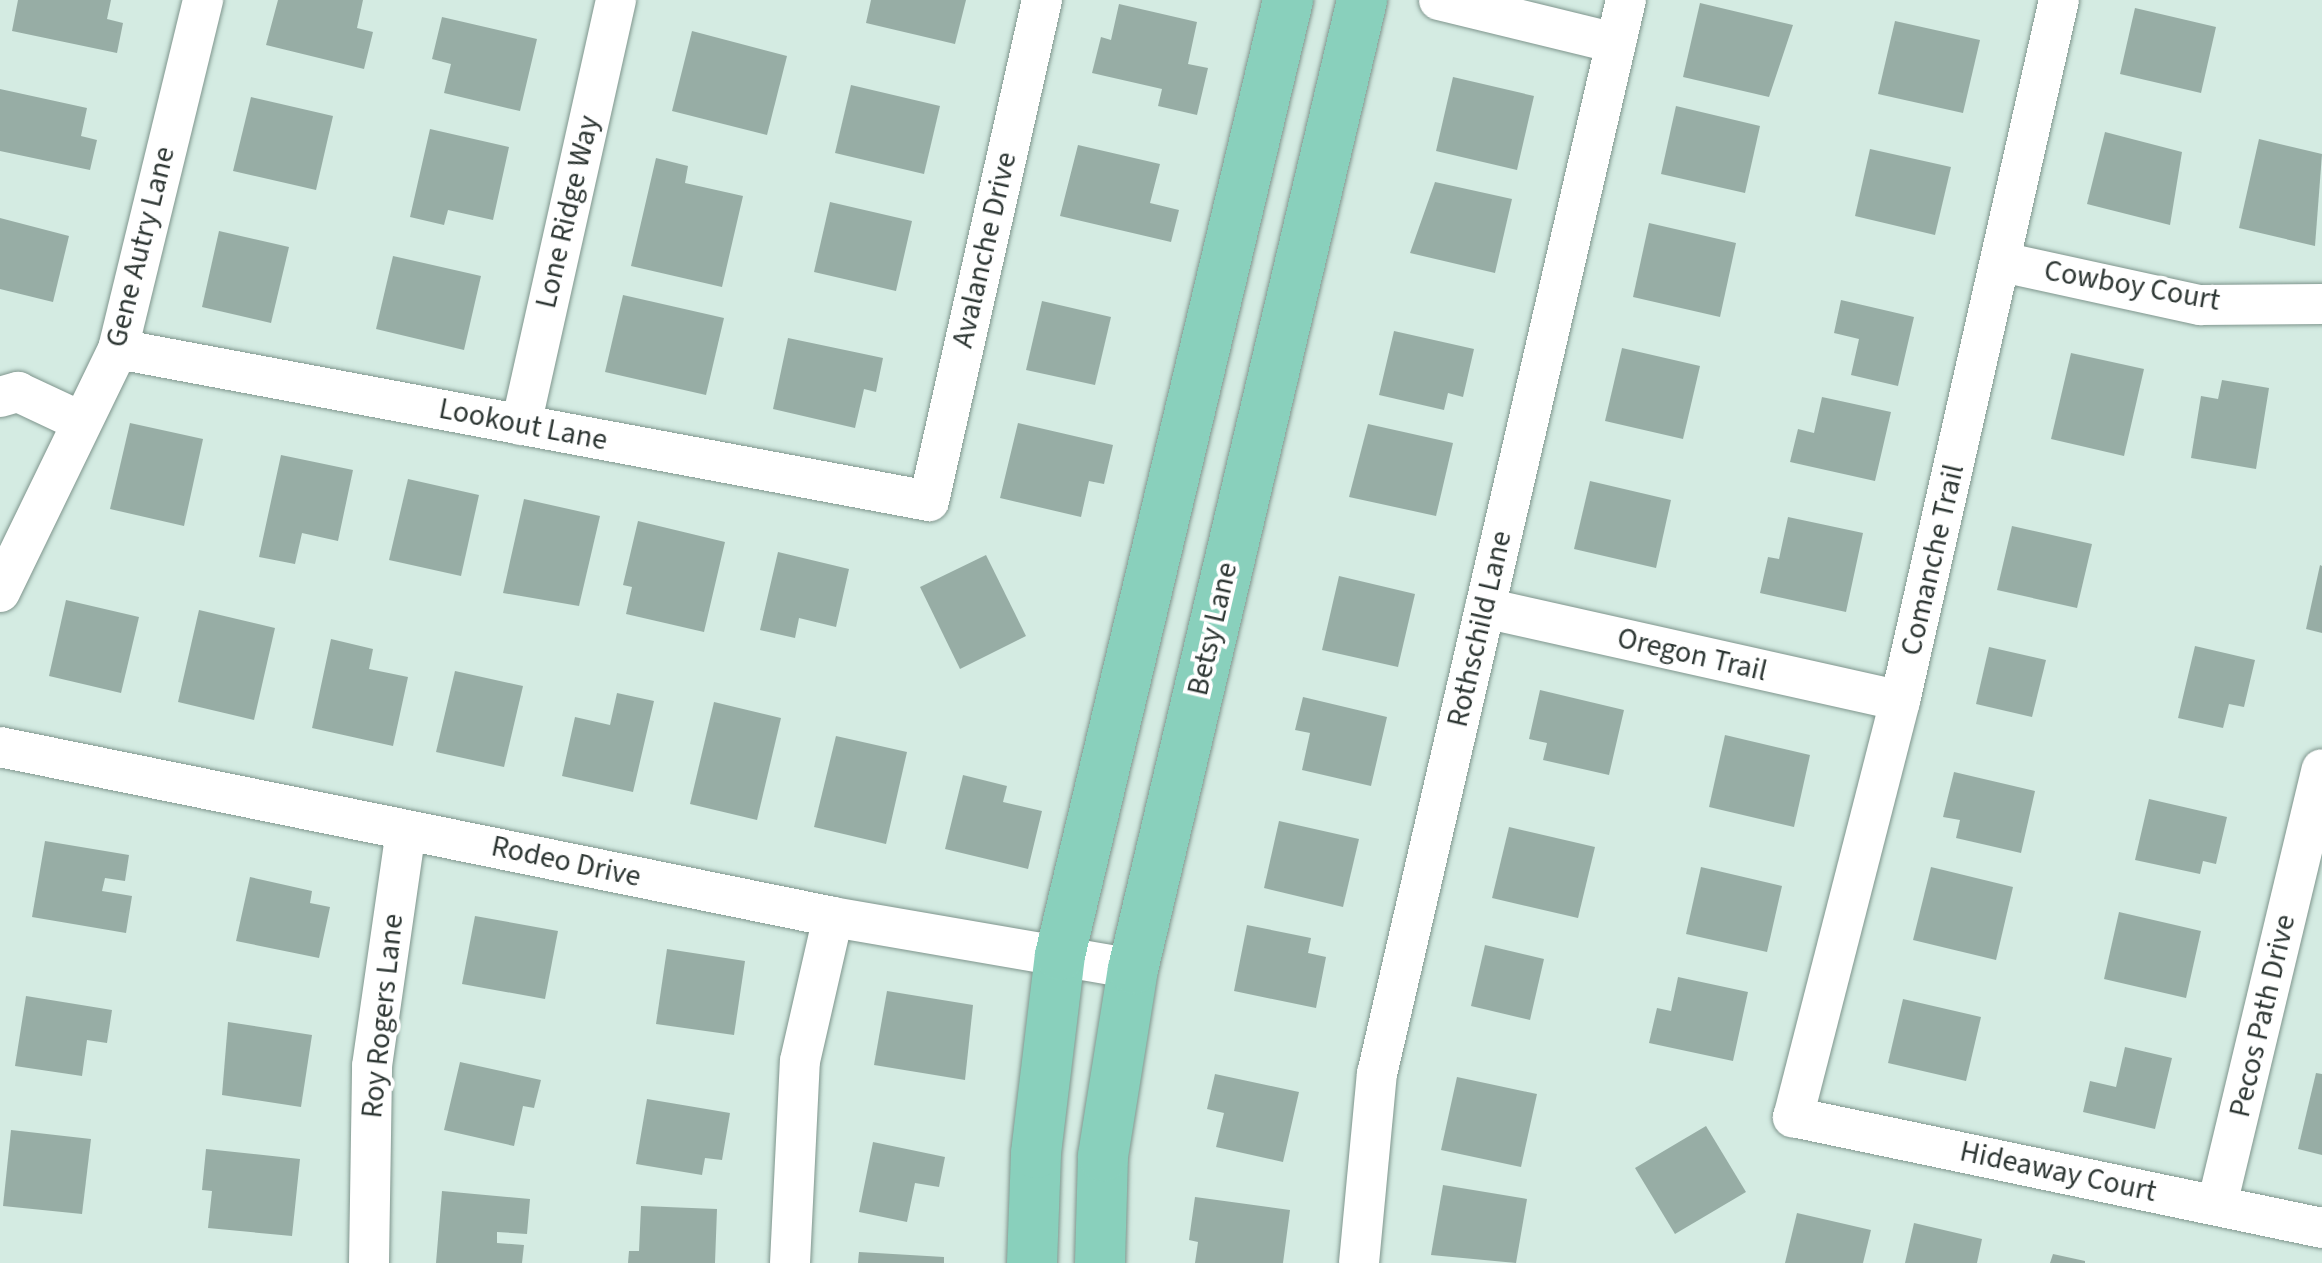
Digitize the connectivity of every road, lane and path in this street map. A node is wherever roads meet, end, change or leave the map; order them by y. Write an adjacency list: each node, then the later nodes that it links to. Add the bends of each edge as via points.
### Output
1 (203, 0): 12 (street, Gene Autry Lane)
2 (616, 0): 15 (street, Lone Ridge Way)
3 (1042, 0): 16 (street, Avalanche Drive)
4 (1288, 0): 24 (main road)
5 (1362, 0): 25 (main road, Betsy Lane)
6 (1439, 0): 9 (street)
7 (1626, 0): 9 (street, Rothschild Lane)
8 (2060, 0): 10 (street, Comanche Trail)
9 (1616, 43): 18 (street, Rothschild Lane)
10 (2002, 262): 11 (street, Cowboy Court, via 2200,305); 19 (street, Comanche Trail)
11 (2322, 304)
12 (118, 349): 14 (street, Gene Autry Lane); 15 (street, Lookout Lane)
13 (0, 398): 14 (street, via 18,392)
14 (80, 421): 17 (street, Gene Autry Lane)
15 (521, 425): 16 (street, Lookout Lane)
16 (929, 501)
17 (0, 592)
18 (1485, 608): 19 (street, Oregon Trail); 33 (street, Rothschild Lane, via 1377,1074)
19 (1900, 702): 26 (street, Comanche Trail)
20 (0, 747): 22 (street, Rodeo Drive)
21 (2322, 769): 27 (street, Pecos Path Drive)
22 (406, 830): 23 (street, Rodeo Drive); 29 (street, Roy Rogers Lane, via 372,1066)
23 (833, 917): 24 (street, Rodeo Drive); 30 (street, via 800,1060)
24 (1060, 955): 25 (street, Rodeo Drive); 31 (main road, via 1036,1154)
25 (1133, 969): 32 (main road, Betsy Lane, via 1103,1156)
26 (1793, 1117): 27 (street, Hideaway Court)
27 (2217, 1206): 28 (street, Hideaway Court)
28 (2322, 1228)
29 (369, 1263)
30 (790, 1263)
31 (1032, 1263)
32 (1100, 1263)
33 (1359, 1263)

